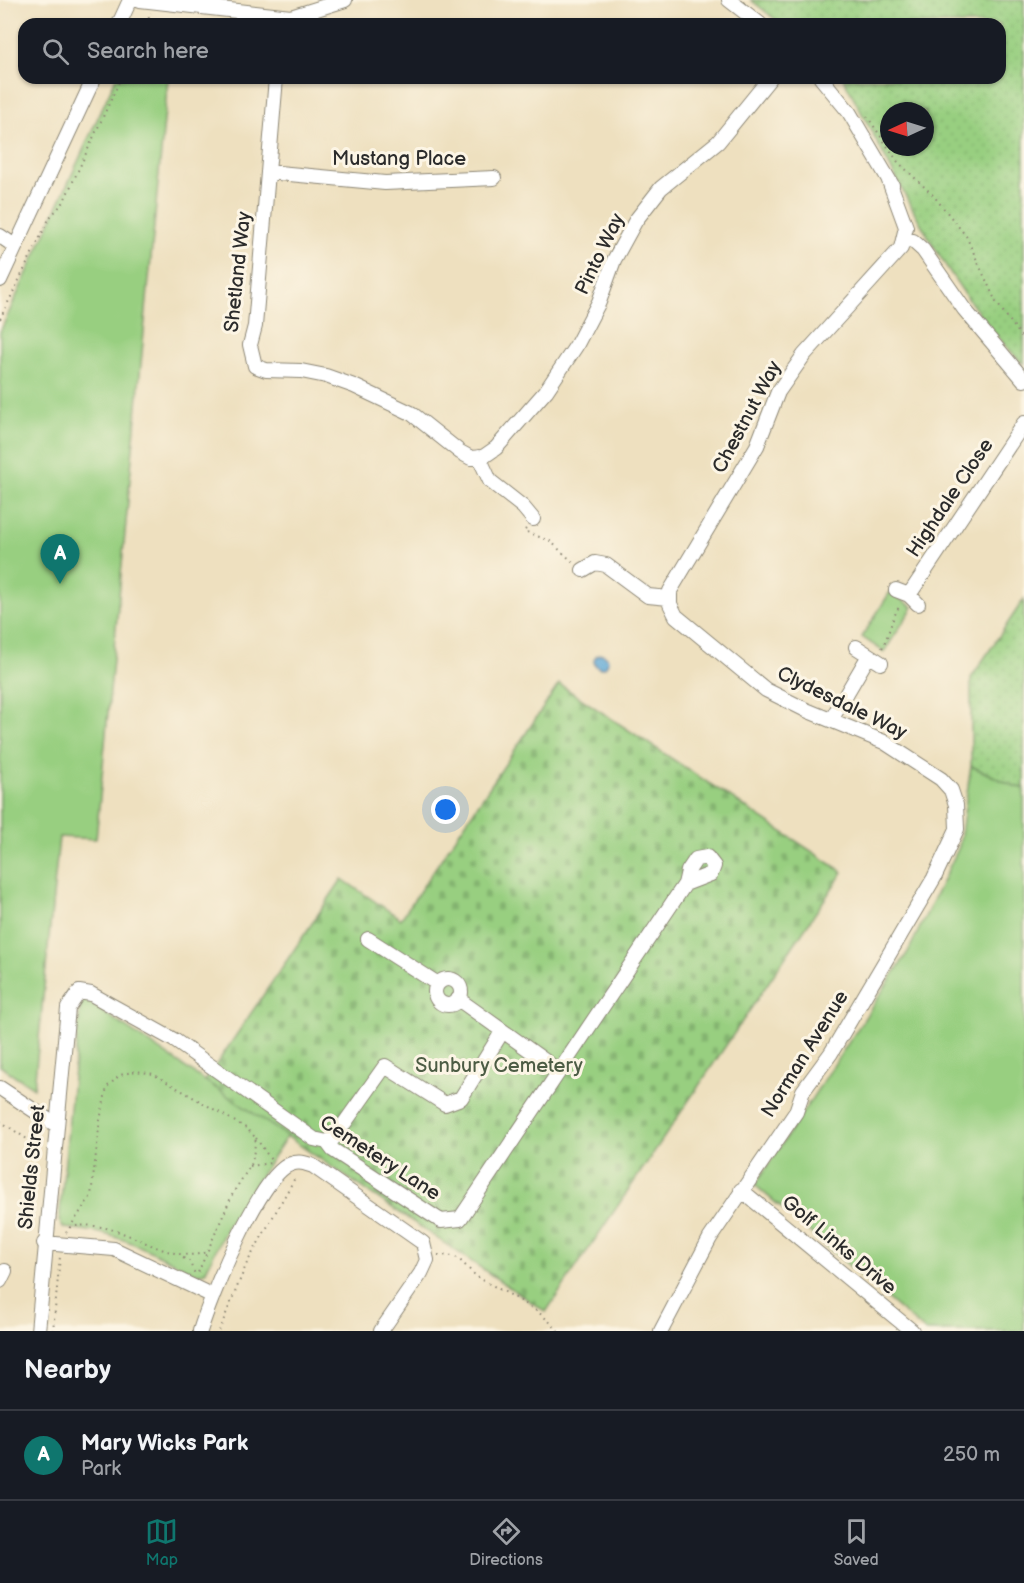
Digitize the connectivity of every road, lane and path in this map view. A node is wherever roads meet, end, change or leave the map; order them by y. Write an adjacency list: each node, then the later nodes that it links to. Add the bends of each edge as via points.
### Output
1 (130, 0): 5 (street)
2 (140, 0): 6 (street)
3 (345, 0): 7 (street)
4 (729, 0): 8 (street)
5 (122, 18)
6 (267, 18)
7 (282, 18)
8 (752, 18)
9 (91, 84): 19 (street)
10 (118, 84): 21 (path, via 63,203 50,218)
11 (275, 84): 15 (street, Shetland Way)
12 (765, 84): 25 (street, Pinto Way, via 718,142 661,188 642,212 564,364 496,448)
13 (826, 84): 18 (street, via 849,112 888,178)
14 (863, 111): 22 (path, via 898,162 933,195 966,236 996,302)
15 (268, 172): 16 (street, Mustang Place, via 385,183); 25 (street, Shetland Way, via 255,326 250,345 255,366 326,376 354,386 411,413 460,452 471,458)
16 (494, 178)
17 (0, 237): 19 (street)
18 (909, 240): 23 (street); 29 (street, Chestnut Way, via 804,355 778,392 757,446)
19 (15, 246): 20 (street)
20 (0, 280)
21 (0, 319)
22 (1024, 340)
23 (1024, 380)
24 (1024, 423): 28 (street, Highdale Close)
25 (480, 457): 26 (street, via 490,481)
26 (533, 519): 27 (path, via 524,531 550,541)
27 (584, 570): 29 (street, via 595,563 606,564 648,596)
28 (908, 596): 31 (path, via 893,616 879,655 869,649)
29 (669, 598): 33 (street, Clydesdale Way, via 676,616 766,690)
30 (856, 647): 31 (street)
31 (868, 657): 32 (street); 33 (street)
32 (881, 663)
33 (831, 720): 34 (street, Clydesdale Way, via 884,742 941,779)
34 (951, 790): 48 (street, Norman Avenue, via 957,829 934,878 831,1053 803,1091 796,1112)
35 (685, 885): 39 (street, Cemetery Lane)
36 (368, 939): 38 (street, via 438,984 435,993 439,1001 447,1005 458,999)
37 (69, 1008): 42 (street, Shields Street); 45 (street, Cemetery Lane, via 79,992 107,1002 174,1040 314,1139)
38 (502, 1032): 39 (street); 45 (street, via 461,1098 445,1104 385,1066 334,1138)
39 (558, 1071): 45 (street, Cemetery Lane, via 460,1219 452,1222 441,1221 399,1196)
40 (0, 1088): 42 (street)
41 (0, 1121): 44 (path)
42 (56, 1125): 50 (street, Shields Street)
43 (256, 1138): 46 (path); 46 (path, via 273,1162); 49 (path, via 246,1128 153,1074 136,1071 120,1075 107,1087 91,1196)
44 (30, 1141)
45 (327, 1142)
46 (250, 1166): 52 (path)
47 (281, 1171): 54 (street, via 289,1164 302,1162 313,1166 408,1231 423,1243); 55 (street, via 253,1210 227,1258); 59 (path, via 297,1176 247,1263)
48 (741, 1190): 62 (street, Norman Avenue, via 710,1238); 63 (street, Golf Links Drive)
49 (70, 1227): 51 (path); 53 (path, via 84,1224 121,1231)
50 (45, 1243): 51 (street); 56 (street, Shields Street)
51 (62, 1244): 55 (street, via 114,1249); 57 (path)
52 (206, 1252): 53 (path); 53 (path, via 196,1277 189,1261)
53 (181, 1256)
54 (426, 1256): 60 (street, via 421,1273); 61 (path, via 454,1256 476,1277 549,1320)
55 (213, 1296): 58 (street)
56 (38, 1331)
57 (53, 1331)
58 (200, 1331)
59 (219, 1331)
60 (381, 1331)
61 (558, 1331)
62 (661, 1331)
63 (912, 1331)

